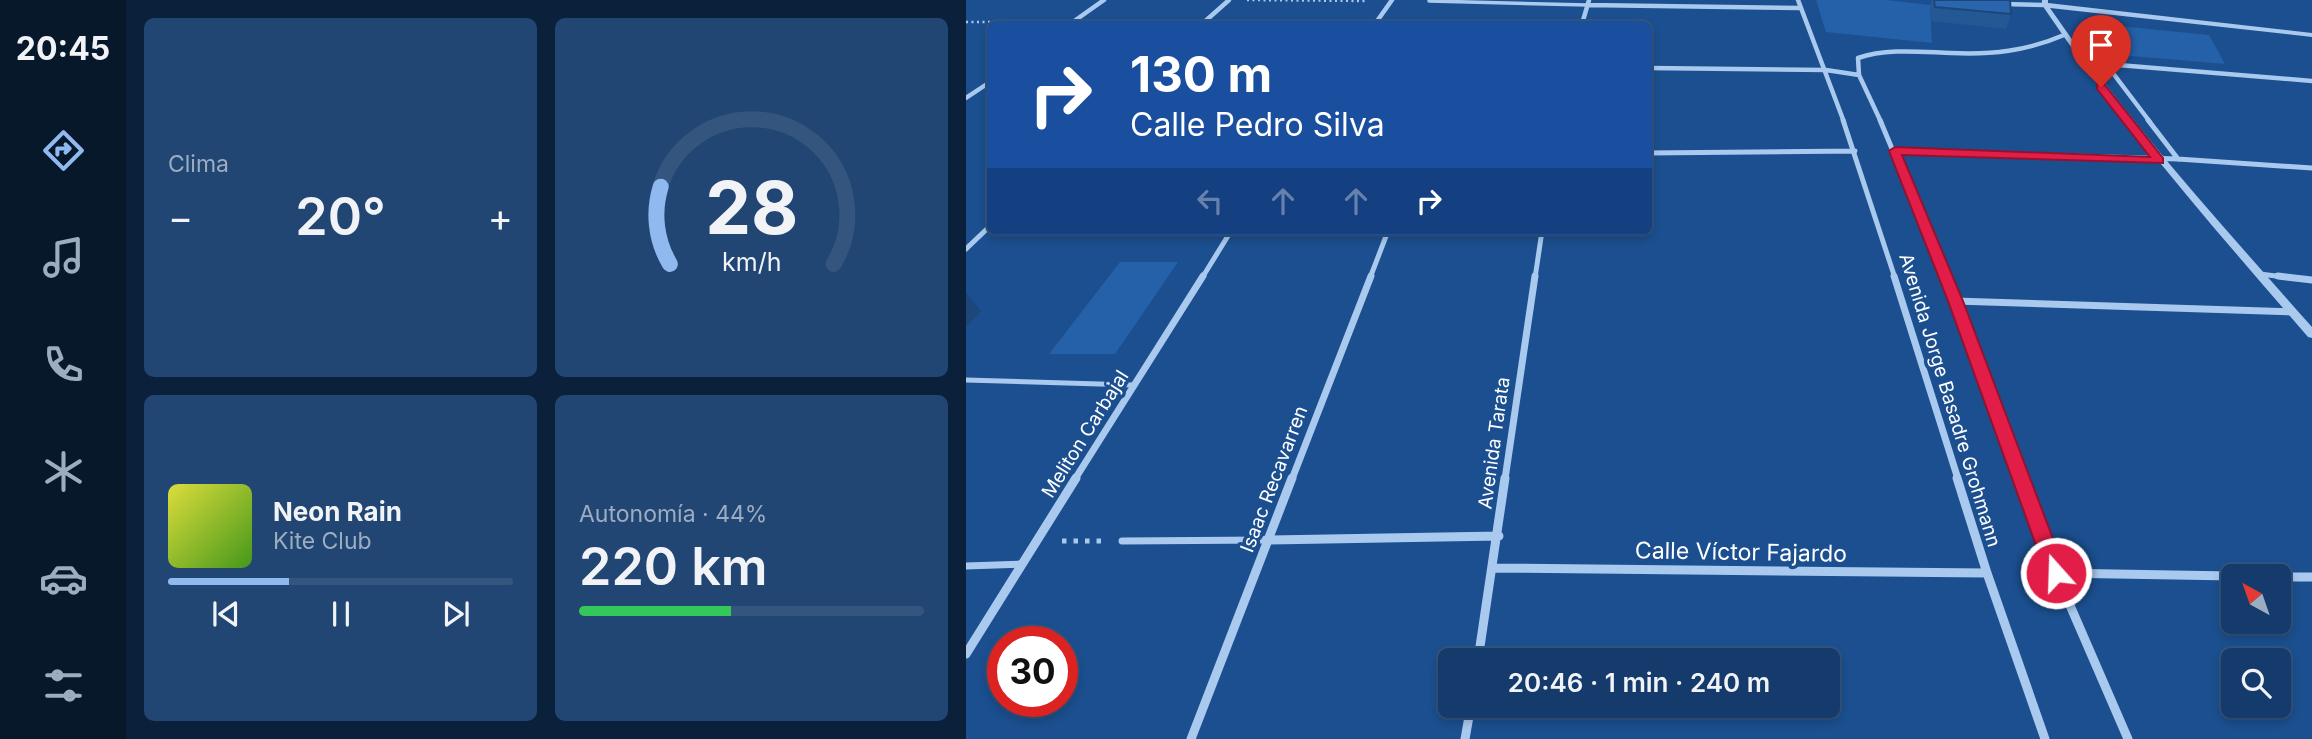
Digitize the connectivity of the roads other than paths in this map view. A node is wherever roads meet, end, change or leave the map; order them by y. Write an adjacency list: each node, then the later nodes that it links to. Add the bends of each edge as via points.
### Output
1 (1104, 0): 12 (street)
2 (1229, 0): 13 (street)
3 (1392, 0): 14 (street)
4 (1798, 0): 10 (street, Avenida Jorge Basadre Grohmann)
5 (2010, 0): 9 (street)
6 (1429, 1): 7 (lane)
7 (1588, 3): 10 (street); 15 (street)
8 (1993, 3): 9 (street)
9 (2045, 3): 11 (street); 17 (street)
10 (1800, 8): 20 (street, Avenida Jorge Basadre Grohmann)
11 (2162, 17): 16 (street); 18 (street)
12 (1075, 21)
13 (1205, 21)
14 (1377, 21)
15 (1583, 21)
16 (2312, 29)
17 (2064, 34): 21 (street, via 2038,48 2010,54 1866,54 1858,58); 29 (street)
18 (2312, 35)
19 (1652, 68): 20 (street)
20 (1826, 70): 21 (street); 25 (street, Avenida Jorge Basadre Grohmann)
21 (1859, 75): 26 (street, Avenida Jorge Basadre Grohmann)
22 (2312, 81): 28 (street, via 2106,64)
23 (987, 84): 24 (street)
24 (966, 98)
25 (1855, 151): 27 (street); 49 (street, Avenida Jorge Basadre Grohmann)
26 (1895, 151): 29 (street); 38 (street, Avenida Jorge Basadre Grohmann)
27 (1652, 153)
28 (2178, 159): 29 (street); 30 (street)
29 (2159, 160): 36 (street)
30 (2312, 167)
31 (987, 229): 35 (street)
32 (1228, 235): 42 (street, Meliton Carbajal)
33 (1386, 235): 44 (street, Isaac Recavarren)
34 (1541, 235): 43 (street, Avenida Tarata)
35 (966, 249)
36 (2260, 274): 37 (street); 39 (street)
37 (2312, 280)
38 (1955, 301): 39 (street); 50 (street, Avenida Jorge Basadre Grohmann)
39 (2293, 312): 40 (street)
40 (2312, 334)
41 (966, 380): 42 (lane)
42 (1133, 385): 46 (street, Meliton Carbajal)
43 (1499, 536): 44 (street); 48 (street, Avenida Tarata)
44 (1266, 540): 45 (lane); 57 (street, Isaac Recavarren)
45 (1122, 541)
46 (1022, 564): 47 (lane); 55 (street, Meliton Carbajal)
47 (966, 565)
48 (1494, 568): 49 (street, Calle Víctor Fajardo); 54 (street, Avenida Tarata)
49 (1987, 573): 59 (street, Avenida Jorge Basadre Grohmann)
50 (2056, 573): 51 (street); 60 (street, Avenida Jorge Basadre Grohmann)
51 (2221, 576)
52 (2291, 577): 53 (street)
53 (2312, 578)
54 (1480, 648)
55 (966, 654)
56 (1469, 718): 58 (street)
57 (1191, 739)
58 (1465, 739)
59 (2045, 739)
60 (2128, 739)

